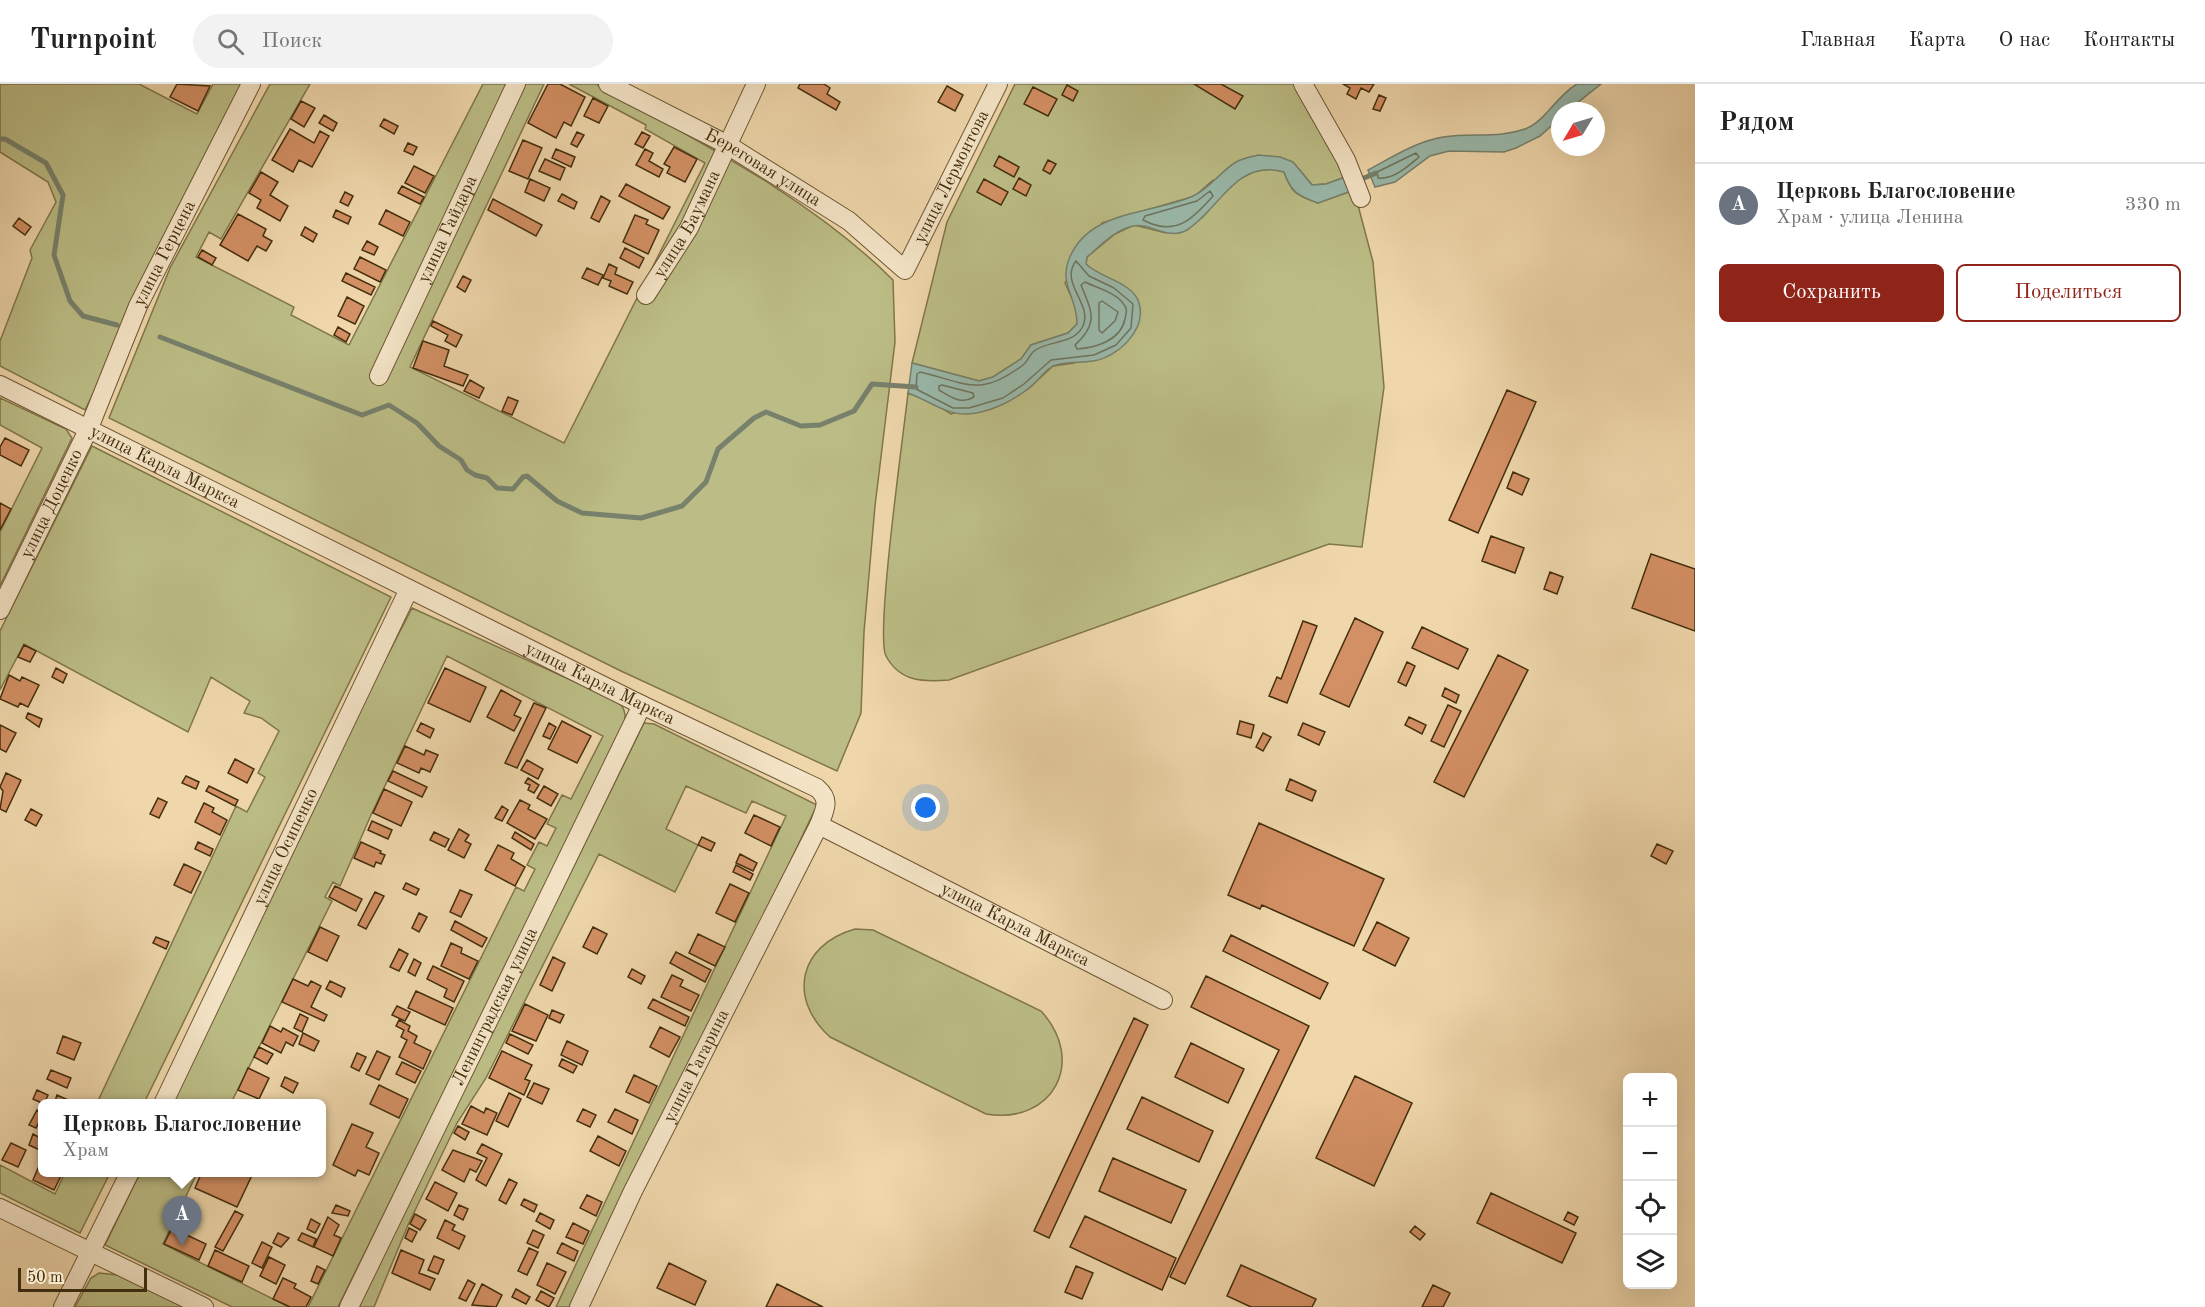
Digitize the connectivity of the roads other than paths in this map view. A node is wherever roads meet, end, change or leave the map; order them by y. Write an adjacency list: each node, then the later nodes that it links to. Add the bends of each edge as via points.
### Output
1 (251, 84): 13 (street, улица Герцена, via 138,306)
2 (516, 84): 11 (street, улица Гайдара)
3 (608, 84): 7 (street, Береговая улица)
4 (756, 84): 7 (street, улица Баумана)
5 (998, 84): 9 (street, улица Лермонтова)
6 (1303, 84): 8 (street, via 1346,160)
7 (726, 144): 9 (street, Береговая улица, via 849,221); 10 (street, улица Баумана, via 689,228)
8 (1361, 198)
9 (905, 270)
10 (646, 295)
11 (379, 376)
12 (0, 385): 13 (street, улица Карла Маркса)
13 (89, 429): 14 (street, улица Карла Маркса); 15 (street, улица Доценко)
14 (409, 589): 16 (street, улица Карла Маркса); 19 (street, улица Осипенко)
15 (0, 610)
16 (642, 705): 17 (street, улица Карла Маркса, via 817,788 825,795 827,805); 25 (street, Ленинградская улица)
17 (819, 825): 18 (street, улица Карла Маркса); 26 (street, улица Гагарина, via 633,1191)
18 (1163, 1000)
19 (165, 1099)
20 (128, 1177): 22 (street)
21 (0, 1208): 22 (street)
22 (91, 1252): 23 (street); 24 (street)
23 (63, 1307)
24 (204, 1307)
25 (349, 1307)
26 (579, 1307)

